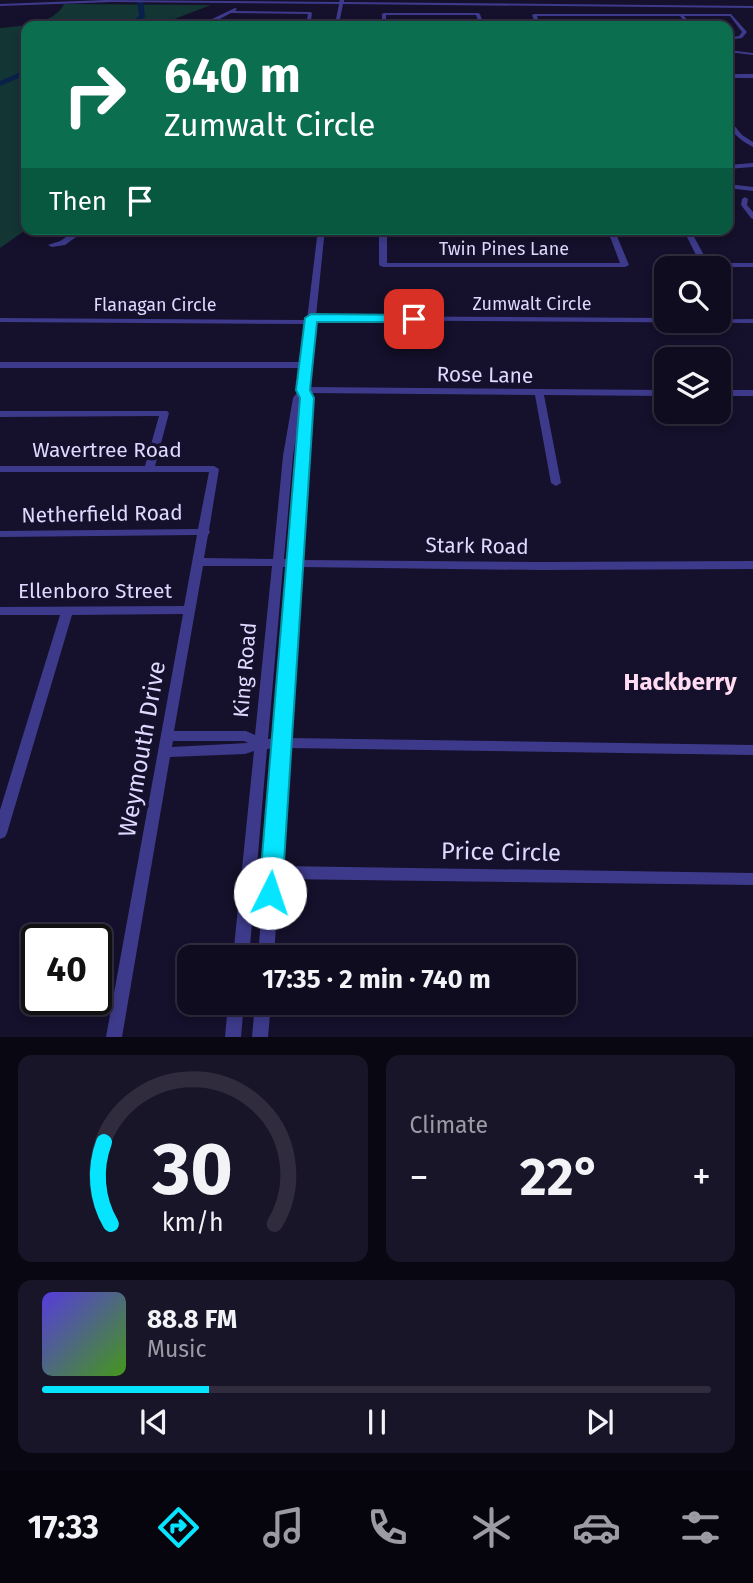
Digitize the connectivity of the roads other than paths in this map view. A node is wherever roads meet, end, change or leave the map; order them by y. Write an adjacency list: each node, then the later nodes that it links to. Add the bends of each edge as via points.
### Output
1 (714, 0): 11 (street)
2 (113, 1): 3 (street); 9 (street)
3 (195, 2): 6 (street)
4 (291, 3): 6 (street); 7 (street)
5 (533, 3): 8 (street); 10 (street)
6 (239, 4): 13 (street)
7 (341, 4): 8 (street); 19 (street)
8 (348, 5)
9 (0, 6)
10 (626, 6): 11 (street); 15 (street)
11 (720, 7): 12 (street)
12 (753, 7)
13 (232, 12): 17 (street); 18 (street, via 310,13)
14 (583, 15): 15 (street); 22 (street, via 534,15); 23 (street)
15 (632, 15): 16 (street); 24 (street)
16 (681, 15): 25 (street); 26 (street, via 731,15 745,32)
17 (213, 21)
18 (309, 21)
19 (339, 21)
20 (384, 21): 21 (street, via 384,14 478,14)
21 (480, 21)
22 (536, 21)
23 (586, 21)
24 (636, 21)
25 (686, 21)
26 (733, 38)
27 (733, 52): 28 (street)
28 (753, 54)
29 (733, 76): 30 (street)
30 (753, 76)
31 (733, 127): 32 (street)
32 (753, 145)
33 (753, 165): 34 (street)
34 (733, 167)
35 (733, 187): 36 (street)
36 (753, 189)
37 (745, 199): 38 (street)
38 (753, 217)
39 (75, 235): 44 (street)
40 (321, 235): 47 (street, King Road)
41 (383, 235): 42 (street, Twin Pines Lane, via 383,265 625,265)
42 (613, 235)
43 (689, 235): 45 (street, via 705,265)
44 (52, 245)
45 (753, 265)
46 (0, 320): 47 (street, Flanagan Circle)
47 (311, 320): 48 (street, Zumwalt Circle); 50 (street, King Road)
48 (752, 322)
49 (0, 365): 50 (street)
50 (306, 365): 51 (street, King Road)
51 (303, 390): 52 (street, Rose Lane); 61 (street, King Road); 62 (street, King Road, via 307,398)
52 (539, 393): 53 (street, Rose Lane); 60 (street)
53 (654, 393)
54 (731, 393): 55 (street)
55 (753, 393)
56 (0, 414): 57 (street, via 164,414)
57 (149, 469): 58 (street, Wavertree Road); 59 (street, Wavertree Road)
58 (214, 469): 63 (street, Weymouth Drive)
59 (0, 470)
60 (556, 482)
61 (284, 494): 62 (street); 66 (street, King Road)
62 (300, 494): 67 (street, King Road)
63 (205, 532): 64 (street, Netherfield Road); 65 (street, Weymouth Drive)
64 (0, 534)
65 (200, 562): 66 (street, Stark Road); 69 (street, Weymouth Drive)
66 (278, 562): 67 (street, Stark Road); 72 (street, King Road)
67 (296, 562): 68 (street, Stark Road); 73 (street, King Road)
68 (753, 565)
69 (191, 610): 71 (street, Ellenboro Street); 75 (street, Weymouth Drive)
70 (0, 611): 71 (street, Ellenboro Street)
71 (67, 611): 78 (street)
72 (267, 680): 73 (street); 76 (street, King Road)
73 (286, 681): 74 (street, King Road)
74 (282, 743): 76 (street); 77 (street); 79 (street, King Road)
75 (165, 744): 76 (street, via 245,749); 86 (street, Weymouth Drive)
76 (261, 744): 80 (street, King Road)
77 (753, 750)
78 (0, 833)
79 (272, 871): 80 (street, Price Circle); 81 (street, Price Circle); 83 (street, King Road)
80 (249, 872): 82 (street, King Road)
81 (753, 879)
82 (242, 945)
83 (267, 945)
84 (235, 1015): 87 (street)
85 (262, 1015): 88 (street)
86 (114, 1037)
87 (233, 1037)
88 (260, 1037)

